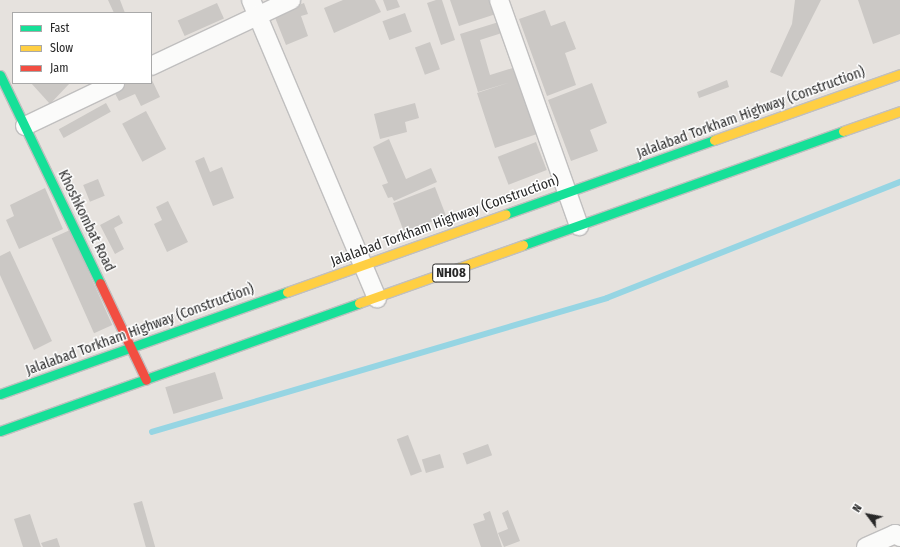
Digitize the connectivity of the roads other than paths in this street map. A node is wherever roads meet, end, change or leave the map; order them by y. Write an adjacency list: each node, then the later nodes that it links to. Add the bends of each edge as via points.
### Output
1 (291, 0): 3 (street)
2 (498, 0): 12 (street)
3 (254, 8): 4 (street); 14 (street)
4 (152, 65)
5 (900, 74): 7 (main road, Jalalabad Torkham Highway (Construction) / NH08)
6 (0, 75): 11 (main road, Khoshkombat Road)
7 (883, 80): 8 (main road, NH08); 12 (main road, Jalalabad Torkham Highway (Construction) / NH08)
8 (900, 83)
9 (113, 84): 11 (street)
10 (900, 111): 13 (main road, NH08)
11 (25, 126): 16 (main road, Khoshkombat Road)
12 (566, 193): 13 (street); 14 (main road, Jalalabad Torkham Highway (Construction) / NH08)
13 (579, 226): 15 (main road, NH08)
14 (362, 266): 15 (street); 16 (main road, Jalalabad Torkham Highway (Construction) / NH08)
15 (377, 299): 17 (main road, NH08)
16 (131, 347): 17 (main road, Khoshkombat Road); 18 (main road, Jalalabad Torkham Highway (Construction) / NH08)
17 (146, 380): 19 (main road, NH08)
18 (0, 394)
19 (0, 431)
20 (900, 537): 21 (street, via 896,534)
21 (866, 547)

